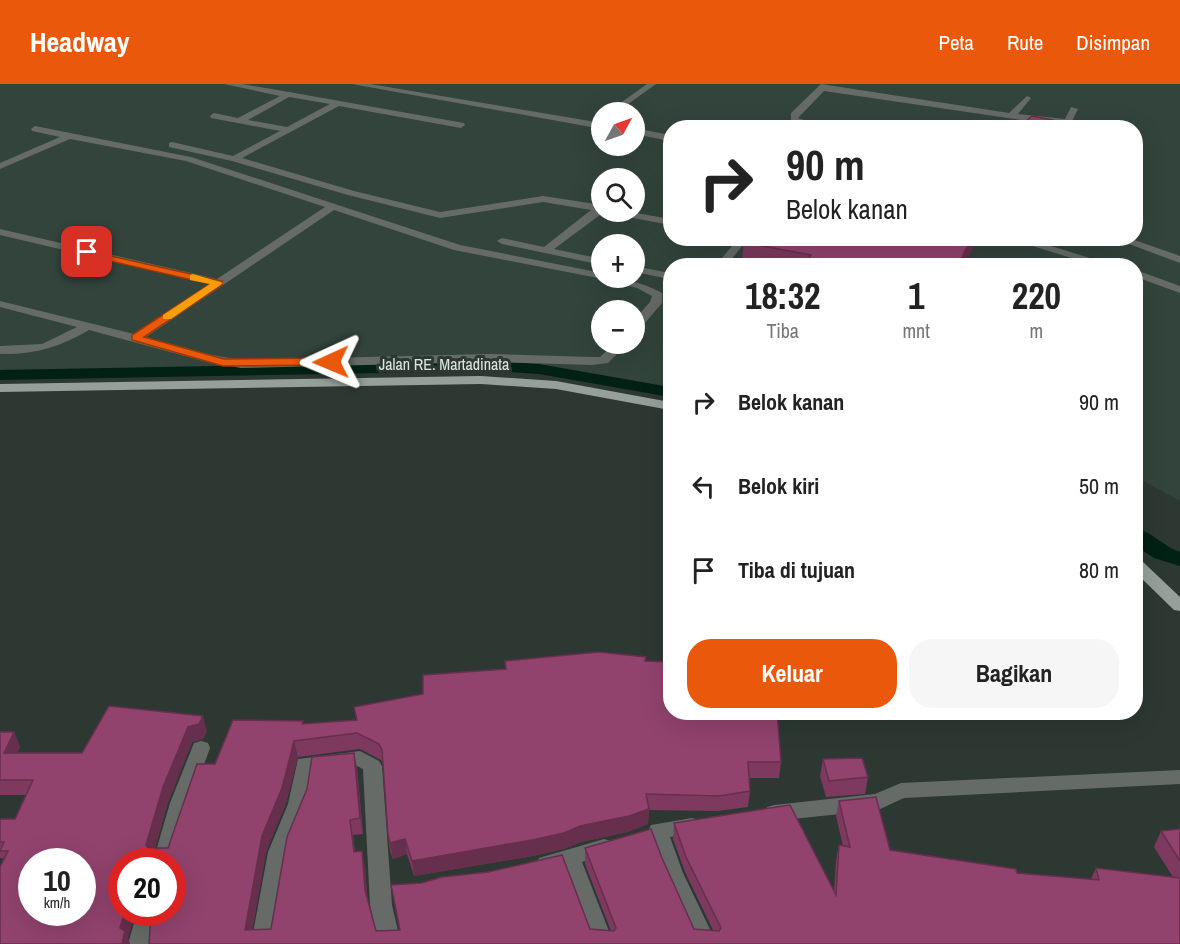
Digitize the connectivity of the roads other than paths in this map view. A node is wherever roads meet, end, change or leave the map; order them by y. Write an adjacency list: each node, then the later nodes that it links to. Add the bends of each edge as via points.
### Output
1 (228, 84): 5 (street)
2 (356, 84): 16 (street)
3 (652, 84): 7 (street)
4 (824, 86): 10 (street); 12 (street, via 794,115)
5 (289, 94): 8 (street); 15 (street)
6 (1027, 98): 10 (street)
7 (626, 102)
8 (339, 103): 17 (street); 19 (street)
9 (1074, 109): 14 (street)
10 (1012, 115): 13 (street)
11 (214, 116): 15 (street)
12 (797, 120)
13 (1049, 120)
14 (1068, 120)
15 (239, 121): 19 (street)
16 (591, 122)
17 (461, 125)
18 (35, 129): 21 (street)
19 (288, 130): 24 (street)
20 (645, 133): 22 (street)
21 (69, 136): 25 (street); 26 (street, via 188,159)
22 (663, 137)
23 (172, 145): 24 (street)
24 (234, 159): 27 (street, via 351,194 440,215 543,199)
25 (0, 166)
26 (334, 206): 42 (street, via 458,248); 45 (street)
27 (591, 206)
28 (591, 216): 36 (street)
29 (645, 217): 30 (street)
30 (663, 221)
31 (0, 232): 45 (street)
32 (502, 241): 36 (street)
33 (737, 246): 37 (street)
34 (1040, 246): 38 (street)
35 (1141, 246): 40 (street)
36 (546, 250): 39 (street)
37 (727, 258)
38 (1083, 258)
39 (591, 260)
40 (1180, 260)
41 (645, 271): 43 (street)
42 (591, 274)
43 (663, 275)
44 (1143, 276): 47 (street)
45 (218, 283): 51 (street)
46 (645, 288): 49 (street, via 658,295)
47 (1180, 290)
48 (0, 304): 50 (street)
49 (645, 316)
50 (87, 326): 51 (street); 52 (street, via 47,348)
51 (136, 338): 53 (street, via 211,360 241,364 489,358 592,361 604,360)
52 (0, 350)
53 (610, 354)
54 (0, 388): 55 (main road, Jalan RE. Martadinata, via 481,380 556,385)
55 (663, 405)
56 (1143, 572): 57 (main road)
57 (1180, 606)
58 (201, 748): 63 (street)
59 (1180, 777): 60 (street, via 901,791 878,802)
60 (750, 816)
61 (717, 822): 62 (street)
62 (640, 838): 64 (street); 71 (street, via 673,873)
63 (167, 848)
64 (570, 858): 65 (street); 70 (street)
65 (522, 869)
66 (144, 926): 67 (street)
67 (139, 944)
68 (262, 944): 69 (street, via 278,852 298,804 304,766 360,758 372,766 388,890 381,905)
69 (390, 944)
70 (603, 944)
71 (706, 944)

